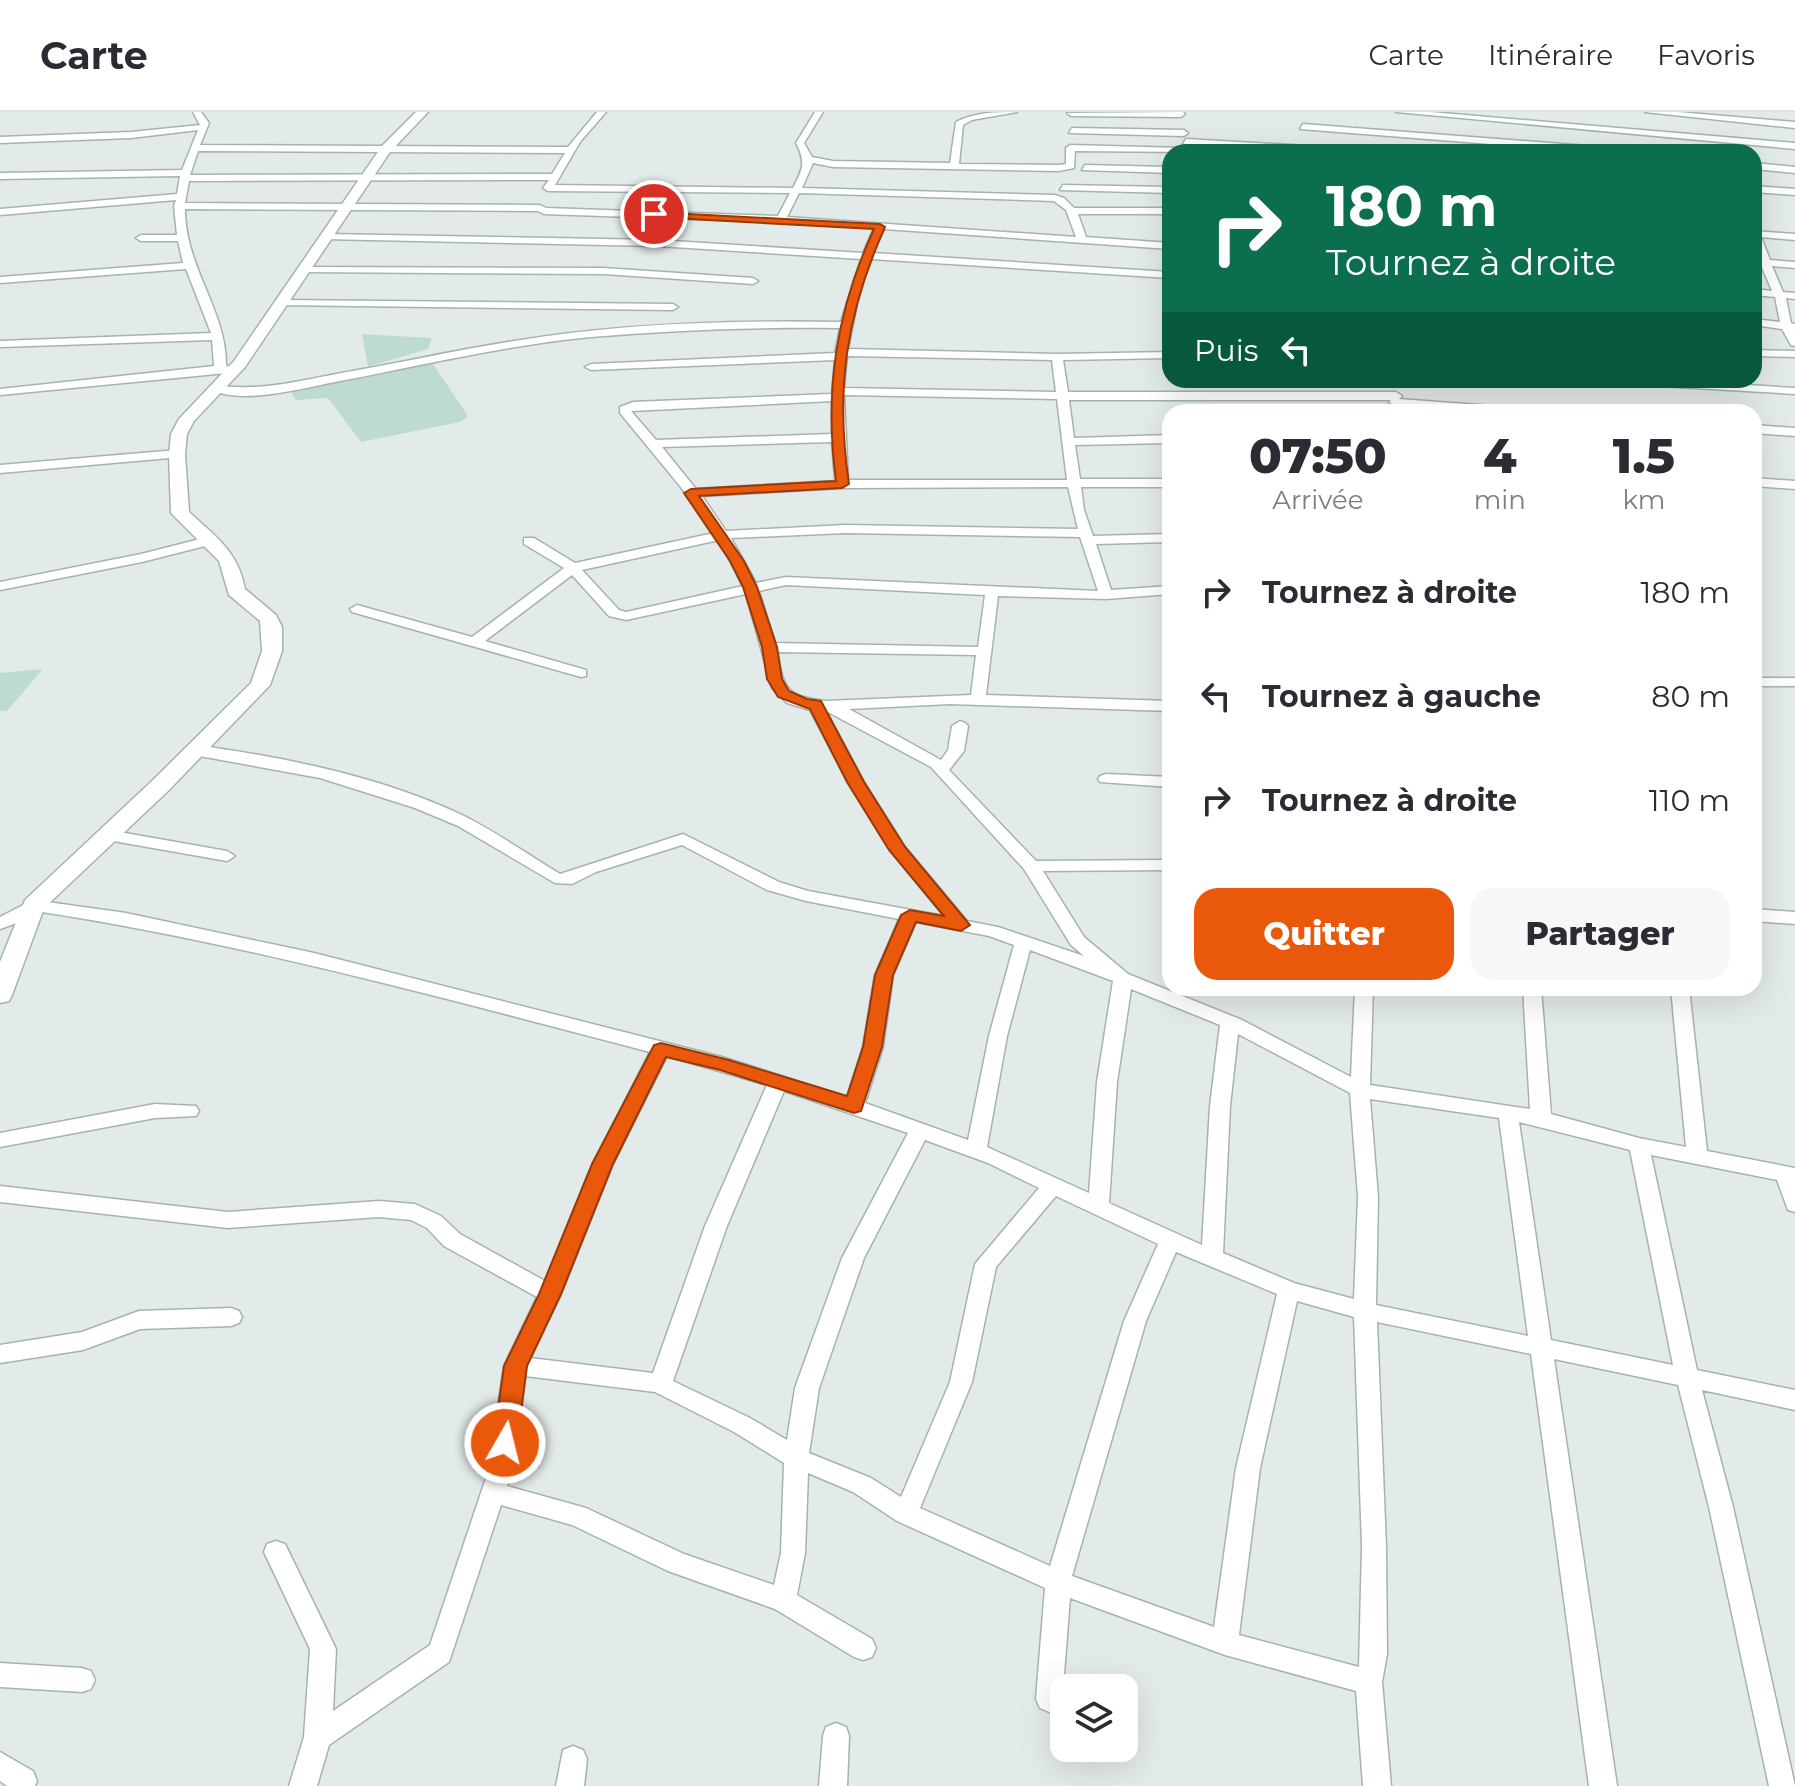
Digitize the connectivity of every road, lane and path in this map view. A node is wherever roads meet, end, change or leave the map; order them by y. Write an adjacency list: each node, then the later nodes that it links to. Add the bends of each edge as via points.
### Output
1 (197, 112): 15 (street)
2 (422, 112): 30 (street)
3 (602, 112): 31 (street)
4 (819, 112): 32 (street, via 800,143)
5 (1013, 112): 33 (street, via 959,124)
6 (1071, 112): 11 (street); 17 (street)
7 (1400, 112): 8 (street)
8 (1415, 112): 18 (street); 20 (street)
9 (1649, 112): 12 (street)
10 (1772, 112): 13 (street)
11 (1181, 113): 22 (street)
12 (1726, 120): 13 (street); 20 (street)
13 (1779, 123): 14 (street)
14 (1795, 125)
15 (203, 127): 19 (street); 28 (street)
16 (1303, 127): 18 (street)
17 (1072, 131): 21 (street); 29 (street)
18 (1412, 133): 23 (street); 24 (street)
19 (0, 140)
20 (1735, 140): 25 (street); 27 (street)
21 (1176, 144)
22 (1184, 144)
23 (1411, 144)
24 (1536, 144)
25 (1735, 144)
26 (1162, 146): 29 (street)
27 (1795, 146)
28 (193, 148): 30 (street); 39 (street)
29 (1074, 148): 33 (street, via 1069,148 1068,167)
30 (386, 149): 31 (street); 41 (street)
31 (571, 150): 40 (street)
32 (809, 159): 33 (street); 46 (street)
33 (954, 166)
34 (1762, 167): 37 (street)
35 (1085, 168): 36 (street)
36 (1162, 170)
37 (1795, 170)
38 (0, 176): 39 (street)
39 (183, 176): 41 (street); 48 (street)
40 (554, 177): 41 (street); 42 (street)
41 (366, 178): 49 (street)
42 (548, 188): 46 (street); 50 (street)
43 (1063, 188): 44 (street)
44 (1162, 190)
45 (1762, 190): 47 (street)
46 (798, 191): 51 (street, via 1055,198); 54 (street)
47 (1795, 192)
48 (179, 202): 49 (street); 53 (street); 60 (street)
49 (345, 208): 50 (street); 57 (street)
50 (540, 208): 54 (street)
51 (1071, 211): 52 (street); 61 (street)
52 (1162, 211)
53 (0, 212)
54 (781, 219): 55 (street)
55 (880, 227): 61 (street); 63 (street)
56 (1762, 235): 58 (street)
57 (326, 237): 63 (street, via 657,243); 68 (street)
58 (1795, 237)
59 (141, 238): 60 (street)
60 (183, 238): 67 (street)
61 (1082, 239): 62 (street)
62 (1162, 245)
63 (865, 256): 69 (street); 78 (street)
64 (1762, 262): 66 (street)
65 (1762, 265): 73 (street)
66 (1795, 265)
67 (189, 266): 70 (street); 80 (street)
68 (303, 270): 71 (street, via 603,271); 75 (street)
69 (1162, 275)
70 (0, 280)
71 (753, 281)
72 (1762, 293): 73 (street)
73 (1780, 295): 74 (street); 79 (street)
74 (1795, 296)
75 (282, 303): 76 (street); 89 (street, via 249,352)
76 (673, 307)
77 (1762, 323): 79 (street)
78 (847, 325): 84 (street); 89 (street, via 590,334 255,392 242,393)
79 (1791, 326): 81 (street)
80 (218, 336): 82 (street); 89 (street)
81 (1795, 343)
82 (0, 344)
83 (1762, 353): 85 (street)
84 (839, 354): 87 (street); 88 (street); 93 (street)
85 (1795, 354)
86 (1162, 355): 87 (street)
87 (1057, 357): 94 (street)
88 (591, 367)
89 (223, 376): 92 (street); 102 (street, via 187,419)
90 (1744, 388): 91 (street)
91 (1795, 391)
92 (0, 392)
93 (838, 394): 94 (street); 98 (street); 101 (street, via 624,410)
94 (1064, 396): 95 (street); 100 (street)
95 (1396, 404)
96 (1762, 430): 97 (street)
97 (1795, 432)
98 (836, 438): 101 (street); 106 (street)
99 (1162, 439): 100 (street)
100 (1067, 442): 107 (street)
101 (652, 444): 109 (street)
102 (177, 454): 103 (street); 113 (street, via 180,513)
103 (0, 469)
104 (1162, 483): 107 (street)
105 (1762, 483): 108 (street)
106 (842, 484): 107 (street); 109 (street)
107 (1073, 485): 111 (street)
108 (1795, 485)
109 (691, 493): 110 (street)
110 (721, 535): 111 (street, via 845,529); 115 (street); 117 (street)
111 (1086, 536): 112 (street); 120 (street)
112 (1162, 538)
113 (208, 541): 116 (street); 132 (street, via 232,567 236,591 269,619 272,651 260,685)
114 (529, 541): 115 (street)
115 (573, 568): 117 (street, via 614,613 626,616); 122 (street)
116 (0, 586)
117 (750, 587): 118 (street, via 807,580); 123 (street)
118 (992, 591): 120 (street); 124 (street)
119 (1162, 591): 120 (street)
120 (1106, 595)
121 (357, 609): 122 (street)
122 (473, 643): 125 (street)
123 (769, 647): 124 (street); 129 (street, via 774,679 784,694 804,704)
124 (984, 651): 128 (street)
125 (581, 673)
126 (1762, 682): 127 (street)
127 (1795, 682)
128 (978, 700): 129 (street); 130 (street)
129 (822, 705): 133 (street); 145 (street, via 856,782 898,850)
130 (1162, 706)
131 (960, 726): 133 (street, via 956,751)
132 (194, 750): 136 (street); 141 (street, via 358,785 448,815 555,878 566,880 683,839 773,886)
133 (941, 770): 139 (street)
134 (1106, 779): 135 (street)
135 (1162, 782)
136 (108, 835): 137 (street); 140 (street)
137 (227, 856)
138 (1162, 865): 139 (street)
139 (1031, 866): 147 (street, via 1077,941)
140 (33, 905): 144 (street); 148 (street); 155 (street, via 314,959)
141 (910, 915): 145 (street); 158 (street, via 884,975 873,1047)
142 (1762, 916): 143 (street)
143 (1795, 918)
144 (0, 923)
145 (961, 925): 146 (street)
146 (1023, 944): 147 (street); 165 (street, via 998,1036)
147 (1123, 979): 149 (street); 171 (street, via 1107,1082)
148 (0, 995)
149 (1162, 995)
150 (1165, 996): 154 (street)
151 (1364, 996): 157 (street)
152 (1533, 996): 161 (street)
153 (1681, 996): 166 (street)
154 (1230, 1022): 157 (street); 173 (street)
155 (661, 1049): 156 (street); 175 (street, via 603,1164)
156 (779, 1081): 158 (street); 182 (street, via 716,1226)
157 (1360, 1090): 160 (street); 176 (street, via 1368,1197)
158 (854, 1106): 162 (street)
159 (189, 1111): 163 (street, via 141,1113)
160 (1508, 1114): 161 (street); 178 (street)
161 (1541, 1118): 164 (street)
162 (920, 1129): 165 (street); 184 (street, via 853,1258 807,1388)
163 (0, 1140)
164 (1639, 1145): 166 (street); 181 (street)
165 (976, 1151): 168 (street)
166 (1697, 1155): 167 (street)
167 (1790, 1175): 170 (street)
168 (1053, 1185): 171 (street); 186 (street, via 986,1264 961,1382)
169 (0, 1194): 175 (street, via 228,1220 379,1209 415,1212 452,1240)
170 (1795, 1204)
171 (1098, 1206): 172 (street)
172 (1170, 1240): 173 (street); 188 (street, via 1135,1321)
173 (1212, 1259): 174 (street)
174 (1289, 1290): 176 (street); 190 (street, via 1248,1468)
175 (550, 1294): 180 (street)
176 (1365, 1311): 178 (street); 194 (street, via 1374,1546)
177 (231, 1317): 179 (street, via 139,1320 83,1341)
178 (1541, 1346): 181 (street); 203 (street)
179 (0, 1354)
180 (515, 1366): 182 (street); 185 (street)
181 (1687, 1377): 183 (street); 204 (street)
182 (661, 1383): 184 (street)
183 (1795, 1400)
184 (796, 1458): 186 (street, via 862,1485); 189 (street, via 793,1553)
185 (494, 1493): 189 (street, via 577,1516 677,1563); 197 (street, via 440,1653)
186 (906, 1513): 188 (street)
187 (276, 1552): 197 (street, via 323,1649)
188 (1058, 1582): 190 (street); 195 (street)
189 (783, 1600): 191 (street)
190 (1225, 1643): 194 (street)
191 (863, 1648)
192 (0, 1675): 193 (street)
193 (82, 1680)
194 (1369, 1682): 202 (street)
195 (1049, 1699)
196 (836, 1736): 201 (street)
197 (318, 1737): 200 (street)
198 (0, 1765): 199 (street)
199 (23, 1781)
200 (303, 1786)
201 (833, 1786)
202 (1377, 1786)
203 (1603, 1786)
204 (1783, 1786)

